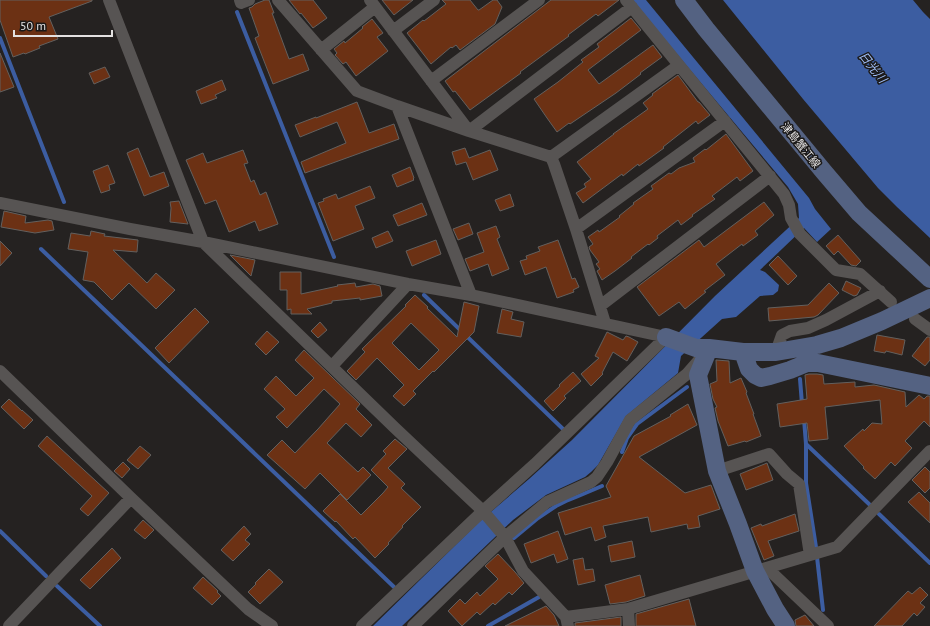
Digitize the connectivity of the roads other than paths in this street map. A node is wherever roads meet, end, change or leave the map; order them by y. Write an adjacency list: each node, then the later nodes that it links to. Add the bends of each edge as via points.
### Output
1 (109, 0): 21 (street)
2 (240, 0): 3 (street, via 241,3)
3 (249, 0)
4 (278, 0): 11 (street)
5 (434, 0): 10 (street)
6 (539, 0): 13 (street)
7 (684, 0): 22 (street, 津島蟹江線, via 859,213)
8 (372, 4): 10 (street); 11 (street)
9 (629, 4): 12 (street); 16 (street)
10 (393, 31): 13 (street)
11 (320, 50): 14 (street, via 357,91)
12 (679, 65): 15 (street); 17 (street)
13 (431, 81): 16 (street)
14 (397, 106): 16 (street); 25 (street)
15 (725, 121): 18 (street); 20 (street)
16 (469, 131): 17 (street)
17 (551, 157): 20 (street)
18 (770, 176): 24 (street, via 790,205 791,218 800,234 836,270 860,274); 28 (street)
19 (0, 203): 21 (street)
20 (576, 229): 28 (street)
21 (203, 242): 23 (street); 36 (street)
22 (930, 280)
23 (408, 284): 25 (street); 36 (street)
24 (880, 291): 27 (street); 35 (street, via 826,320 782,335)
25 (471, 295): 30 (street)
26 (930, 298): 35 (street, via 841,338)
27 (891, 302)
28 (600, 306): 30 (street)
29 (915, 319): 31 (street)
30 (605, 323): 32 (street)
31 (930, 330)
32 (668, 337): 33 (street); 42 (street)
33 (702, 348): 34 (street); 40 (street, via 698,376); 43 (street, via 687,374 630,420 597,477 547,502)
34 (743, 352): 35 (street); 38 (street, via 749,369 760,378 807,363 818,363)
35 (776, 352)
36 (332, 366): 42 (street)
37 (0, 371): 41 (street)
38 (930, 386)
39 (930, 451): 44 (street, via 837,547)
40 (717, 471): 44 (street, via 769,454 799,484); 45 (street)
41 (132, 498): 48 (street); 49 (street, via 248,608)
42 (483, 511): 43 (street); 50 (street)
43 (505, 536): 47 (street, via 523,571); 51 (street)
44 (810, 555): 45 (street)
45 (761, 570): 46 (street); 53 (street, via 776,609); 54 (street)
46 (628, 609): 47 (street); 52 (street)
47 (567, 621)
48 (9, 626)
49 (272, 626)
50 (362, 626)
51 (413, 626)
52 (629, 626)
53 (786, 626)
54 (828, 626)

